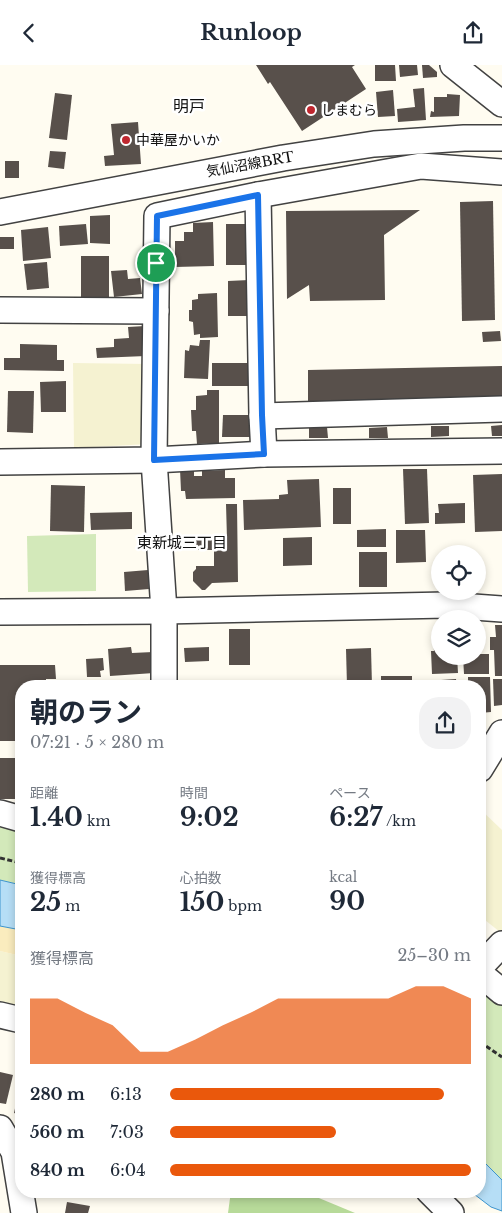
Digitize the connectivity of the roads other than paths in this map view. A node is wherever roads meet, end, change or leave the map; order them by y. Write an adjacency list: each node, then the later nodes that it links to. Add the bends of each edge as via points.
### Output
1 (453, 65): 2 (street)
2 (502, 104)
3 (502, 138): 6 (street, 気仙沼線BRT, via 374,144 283,158)
4 (502, 172): 5 (street, via 421,166)
5 (258, 195): 8 (street, via 157,216); 10 (street)
6 (0, 212)
7 (0, 310): 8 (street)
8 (156, 311): 13 (street)
9 (502, 409): 10 (street)
10 (262, 415): 12 (street)
11 (502, 451): 12 (street)
12 (264, 454): 13 (street)
13 (154, 460): 14 (street); 16 (street)
14 (0, 461)
15 (502, 609): 16 (street, via 446,605)
16 (164, 611): 17 (street); 18 (street)
17 (0, 612)
18 (164, 680)
19 (493, 737): 20 (street)
20 (486, 754)
21 (0, 813): 22 (street)
22 (15, 817)
23 (502, 944): 24 (street)
24 (486, 961)
25 (486, 979): 26 (street)
26 (502, 992)
27 (0, 1015): 28 (street)
28 (15, 1018)
29 (0, 1128): 30 (street)
30 (15, 1158)
31 (22, 1198): 33 (street)
32 (427, 1199): 34 (street)
33 (24, 1213)
34 (451, 1213)

